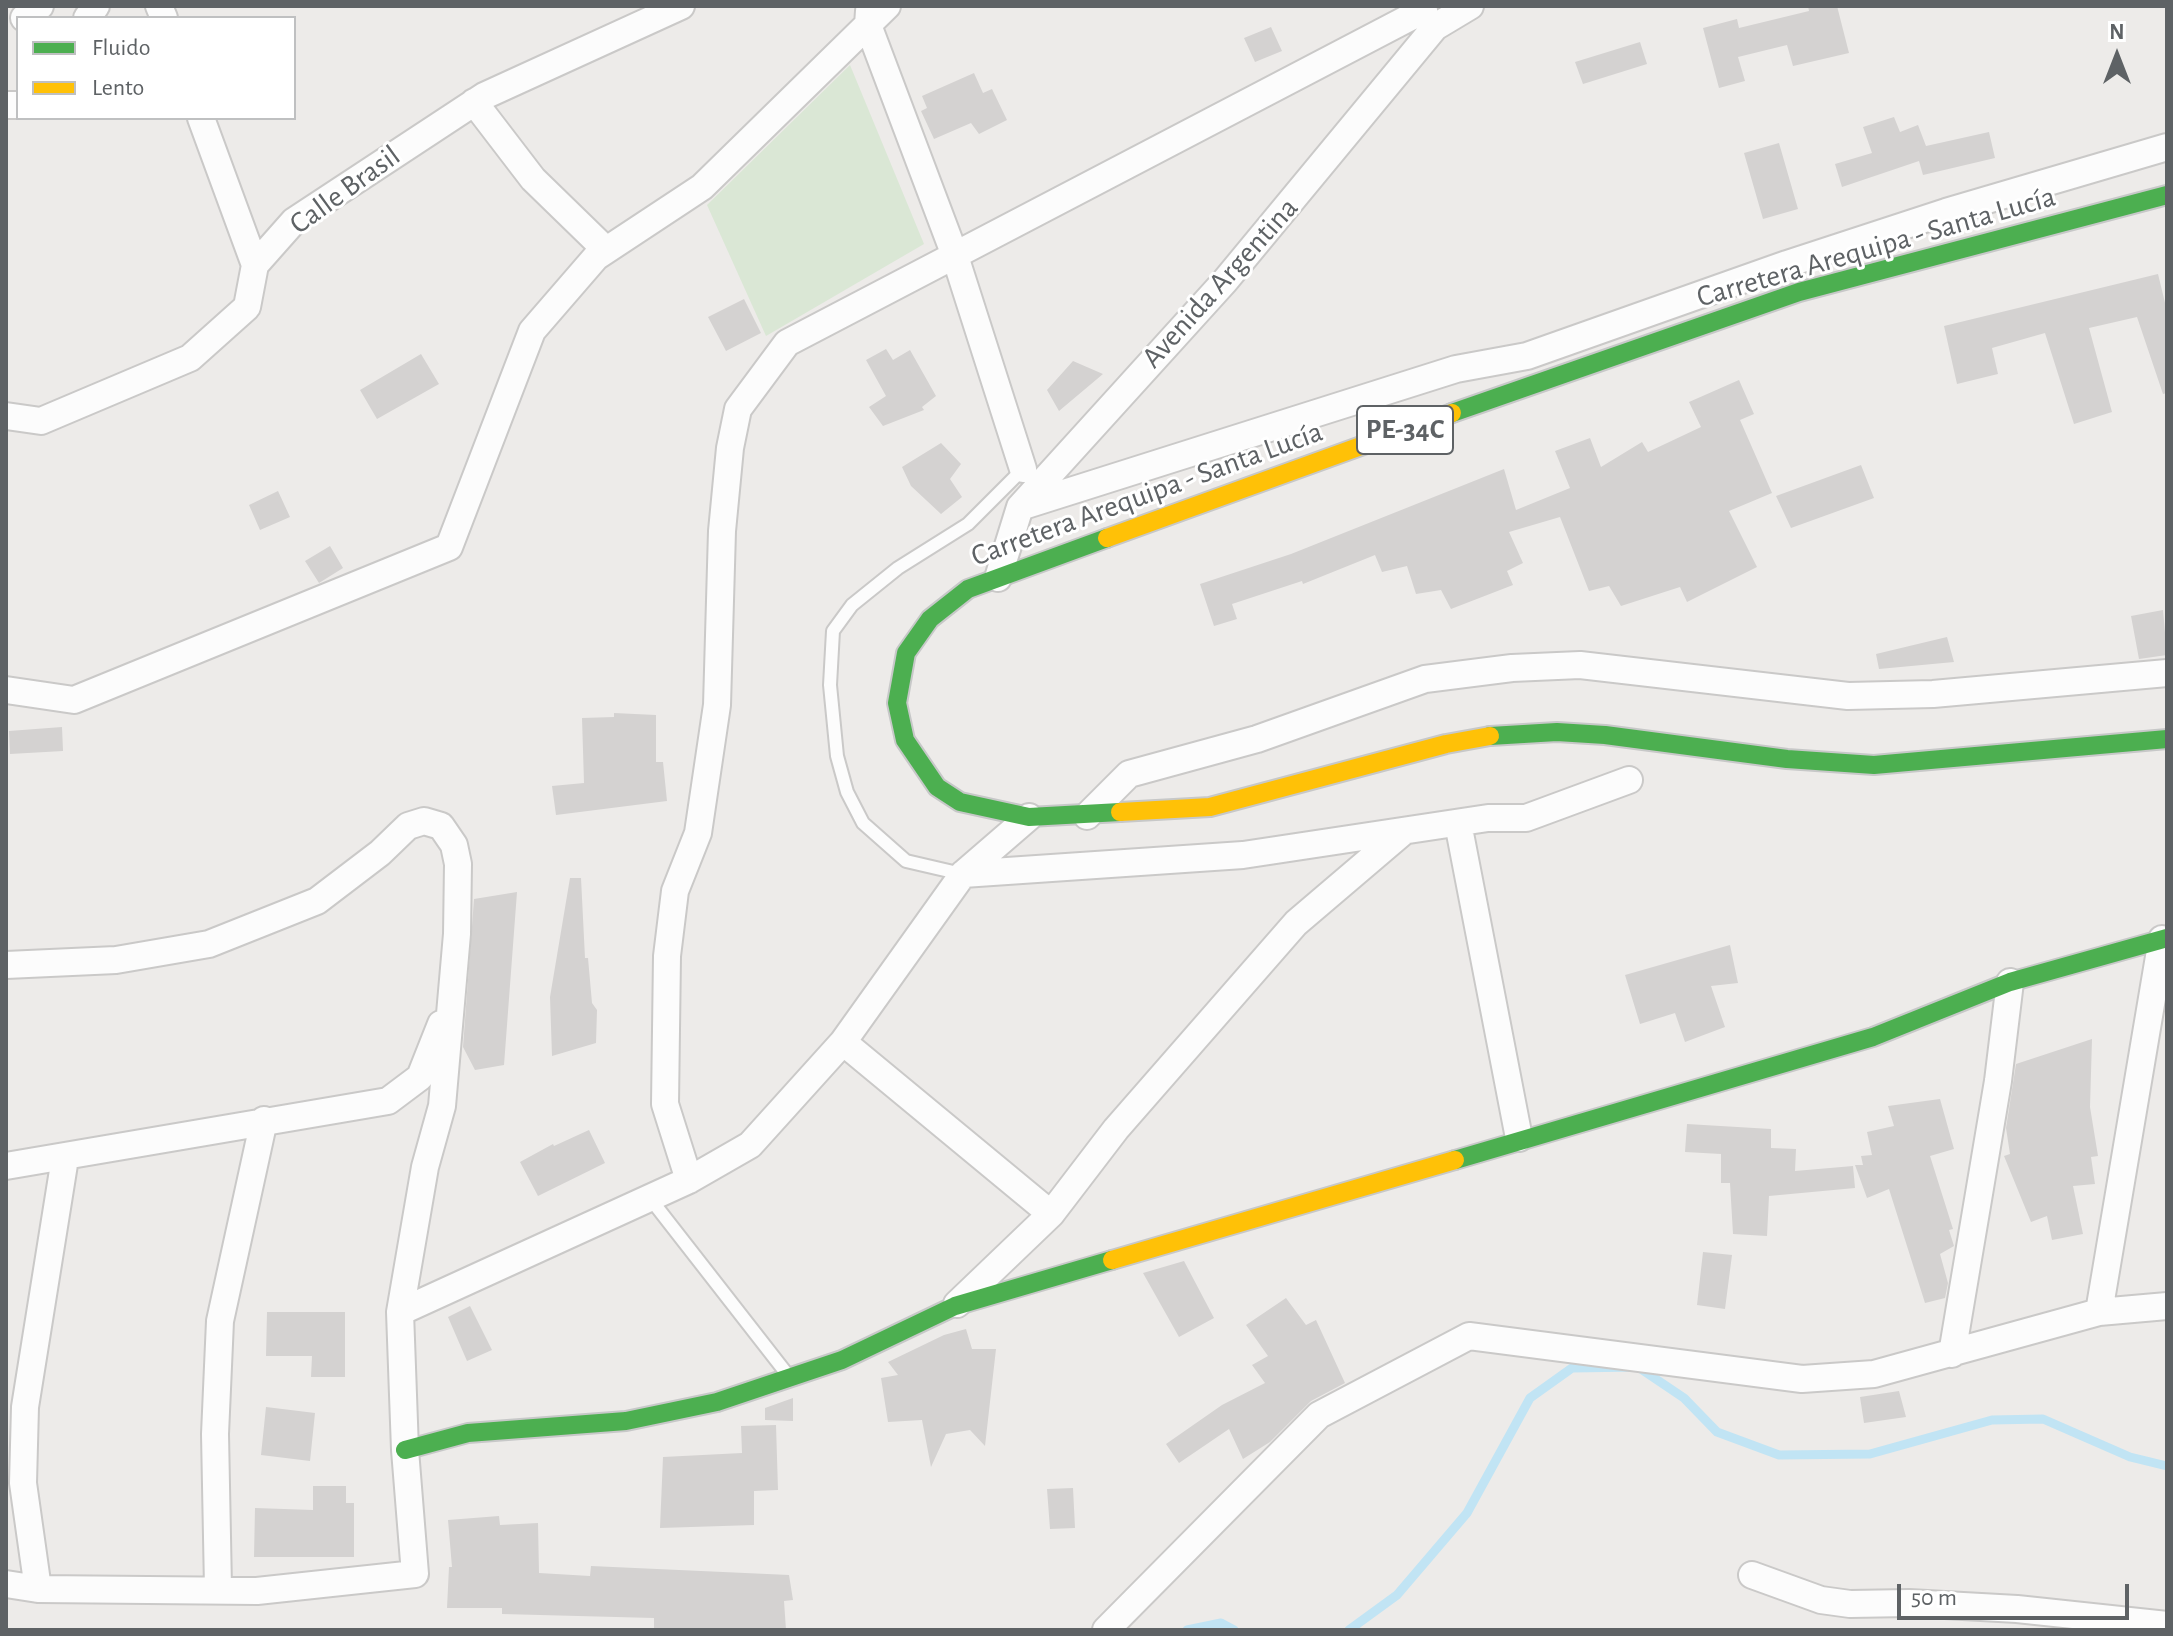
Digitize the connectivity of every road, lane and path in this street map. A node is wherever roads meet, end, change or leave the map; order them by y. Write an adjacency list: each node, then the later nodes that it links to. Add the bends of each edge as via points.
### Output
1 (681, 6): 6 (street, Calle Brasil)
2 (887, 6): 5 (street)
3 (1470, 6): 4 (street, Avenida Argentina)
4 (1427, 14): 11 (street); 15 (street, Avenida Argentina, via 1225,281)
5 (868, 15): 10 (street, via 702,187); 11 (street)
6 (474, 102): 10 (street, via 533,179); 12 (street, Calle Brasil, via 294,221)
7 (202, 120): 12 (street)
8 (2167, 147): 15 (street, via 1859,241 1527,356 1456,369)
9 (2167, 195): 16 (main road, Carretera Arequipa - Santa Lucía / PE-34C, via 1799,292)
10 (606, 250): 18 (street, via 532,331 449,547 74,700)
11 (954, 253): 14 (street); 35 (street, via 787,343 738,409 722,531 717,705 698,833 675,891 667,956 665,1104)
12 (255, 265): 13 (street, via 247,307 190,358 41,421)
13 (6, 416)
14 (1023, 469): 25 (lane, via 968,524 898,568 852,605 833,631 830,685 837,756 863,823 906,861)
15 (1020, 507): 16 (street, Avenida Argentina)
16 (998, 578): 22 (main road, Carretera Arequipa - Santa Lucía / PE-34C, via 968,589 930,619 906,653 898,713 905,740 937,787 971,805)
17 (2167, 673): 21 (street, via 1933,694 1848,696 1580,665 1425,679 1257,739 1129,774)
18 (6, 690)
19 (2167, 739): 21 (main road, Carretera Arequipa - Santa Lucía / PE-34C, via 1874,765 1605,735 1495,735 1210,807)
20 (1629, 780): 23 (street, via 1526,818)
21 (1087, 816): 22 (main road, Carretera Arequipa - Santa Lucía / PE-34C)
22 (1029, 817): 25 (street)
23 (1458, 823): 24 (street); 32 (street)
24 (1405, 830): 25 (street, via 1243,855); 37 (street, via 1296,923 1116,1129)
25 (963, 874): 30 (street)
26 (2165, 938): 28 (main road); 41 (street)
27 (6, 965): 29 (street, via 116,960 209,944 317,901 408,826 424,821 441,826 454,845 458,864)
28 (2010, 982): 32 (main road, via 1873,1037); 42 (street)
29 (451, 998): 31 (street, via 420,1077 388,1101); 40 (street, via 442,1106 425,1167)
30 (843, 1042): 35 (street, via 750,1145); 37 (street)
31 (264, 1120): 33 (street); 47 (street, via 220,1321 215,1434)
32 (1519, 1138): 38 (main road)
33 (65, 1158): 34 (street); 48 (street, via 25,1407 23,1483)
34 (6, 1166)
35 (689, 1180): 36 (street)
36 (649, 1197): 40 (street); 43 (lane)
37 (1051, 1214): 38 (street)
38 (955, 1306): 43 (main road)
39 (2167, 1306): 41 (street)
40 (400, 1312): 44 (street)
41 (2099, 1312): 42 (street)
42 (1952, 1354): 50 (street, via 1874,1374 1802,1379 1469,1336 1319,1415)
43 (792, 1379): 44 (main road, via 626,1421 468,1433)
44 (405, 1450): 47 (street, via 415,1574 257,1591)
45 (1752, 1575): 49 (street, via 1821,1600 1850,1604 2017,1609)
46 (6, 1584): 48 (street)
47 (218, 1588): 48 (street)
48 (38, 1589)
49 (2167, 1625)
50 (1106, 1630)

